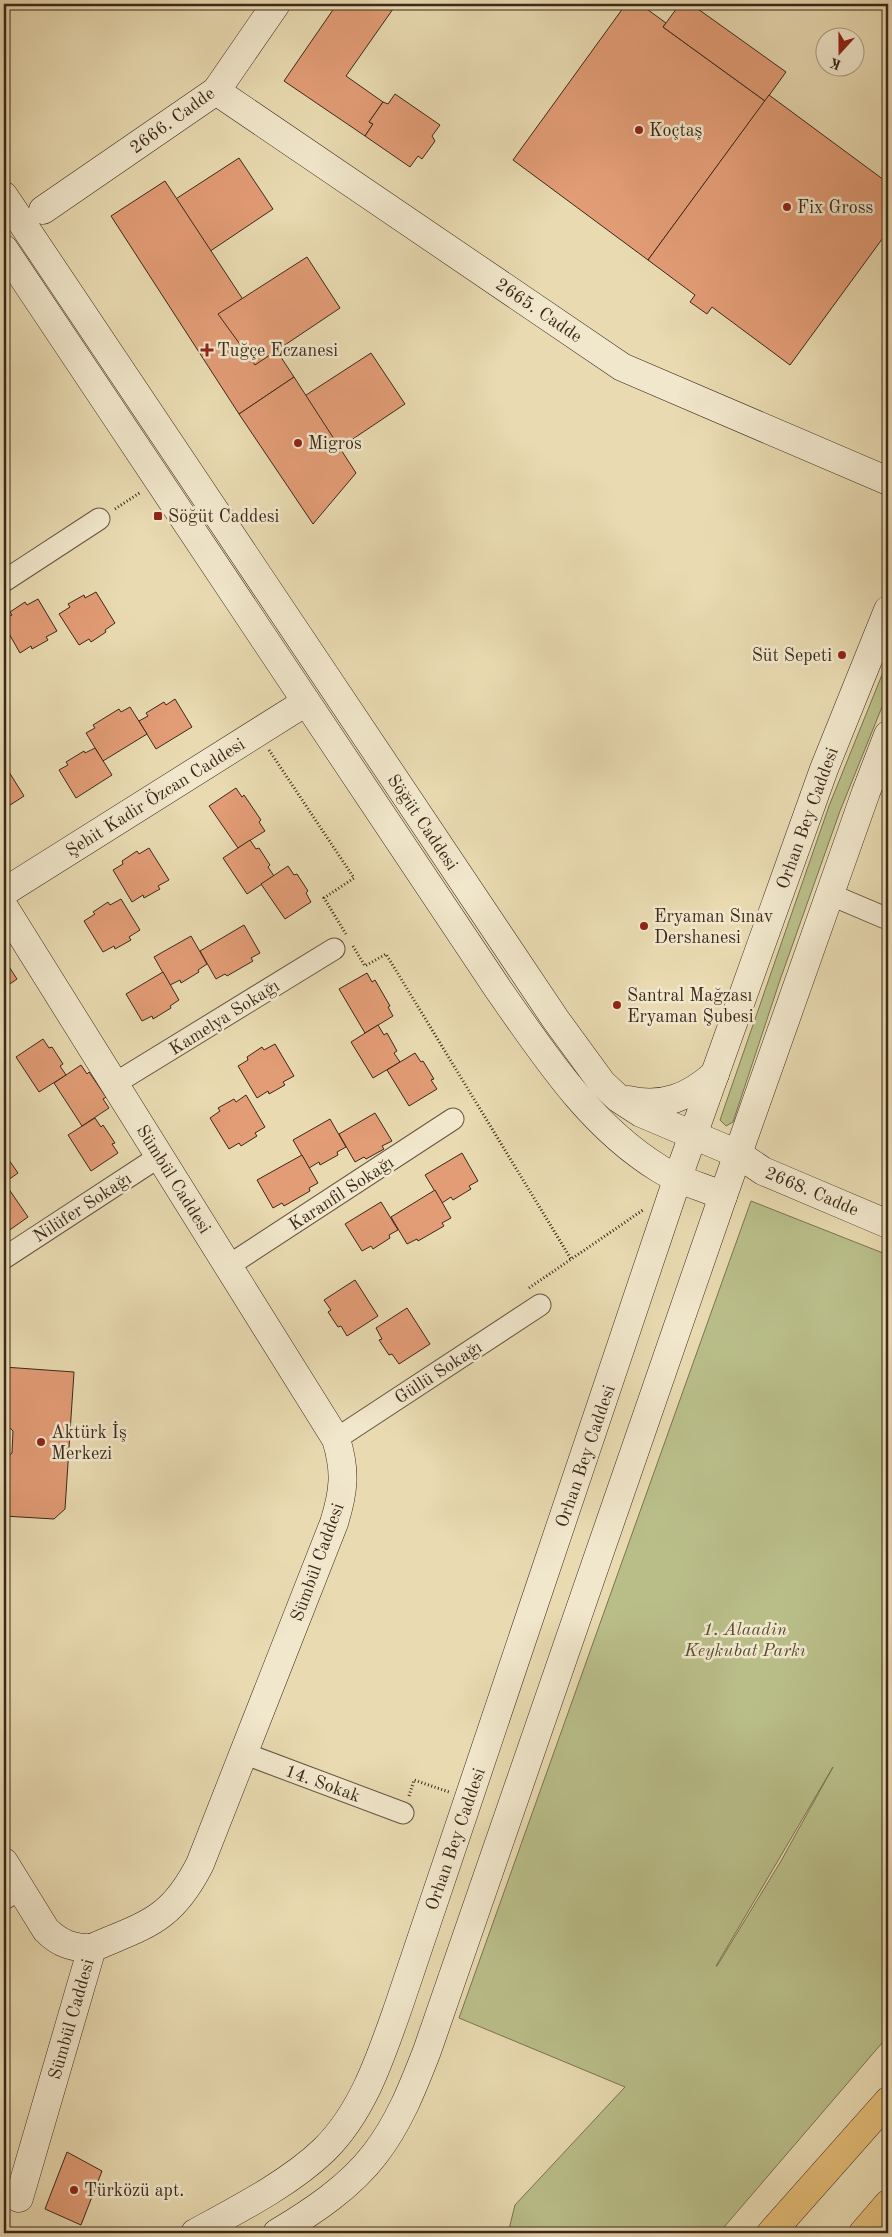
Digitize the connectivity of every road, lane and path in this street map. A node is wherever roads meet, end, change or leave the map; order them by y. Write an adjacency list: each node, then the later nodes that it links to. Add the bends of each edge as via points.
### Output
1 (276, 4): 2 (main road, 2666. Cadde)
2 (216, 91): 4 (main road, 2666. Cadde); 7 (main road, 2665. Cadde, via 622,367)
3 (6, 205): 4 (main road); 5 (main road, Söğüt Caddesi)
4 (43, 210): 5 (main road)
5 (32, 238): 6 (main road); 22 (main road, Söğüt Caddesi, via 556,1020 586,1062)
6 (5, 254): 8 (main road, Söğüt Caddesi)
7 (888, 480)
8 (159, 481): 9 (path); 12 (main road, Söğüt Caddesi)
9 (100, 519): 10 (street)
10 (4, 581)
11 (888, 610): 20 (main road, Orhan Bey Caddesi, via 824,769)
12 (306, 702): 13 (main road, Şehit Kadir Özcan Caddesi); 27 (main road, Söğüt Caddesi, via 498,990 566,1084 628,1146)
13 (258, 732): 15 (main road, Şehit Kadir Özcan Caddesi); 31 (path, via 354,878 324,898 365,966 386,954)
14 (888, 735): 16 (main road)
15 (4, 892)
16 (829, 894): 18 (street); 25 (main road)
17 (4, 907): 21 (main road, Sümbül Caddesi)
18 (888, 919)
19 (334, 949): 21 (street, Kamelya Sokağı)
20 (715, 1074): 22 (main road, via 683,1097 664,1103); 24 (main road, Orhan Bey Caddesi)
21 (114, 1084): 26 (main road, Sümbül Caddesi)
22 (618, 1098): 24 (main road, Söğüt Caddesi, via 641,1114)
23 (453, 1119): 32 (street, Karanfil Sokağı)
24 (693, 1136): 25 (main road, 2668. Cadde); 27 (main road, Orhan Bey Caddesi)
25 (738, 1154): 28 (main road); 29 (main road, 2668. Cadde, via 763,1170)
26 (160, 1156): 30 (street, Nilüfer Sokağı); 32 (main road, Sümbül Caddesi)
27 (676, 1183): 28 (main road, Söğüt Caddesi); 31 (path); 36 (main road, Orhan Bey Caddesi)
28 (723, 1196): 45 (main road, via 410,2095 375,2154 352,2179)
29 (888, 1224)
30 (4, 1258)
31 (570, 1260): 33 (path, via 528,1288)
32 (228, 1266): 34 (main road, Sümbül Caddesi)
33 (540, 1305): 34 (street, Güllü Sokağı)
34 (336, 1439): 35 (main road, Sümbül Caddesi, via 344,1480 341,1500)
35 (243, 1754): 37 (street, 14. Sokak); 40 (main road, Sümbül Caddesi, via 200,1864 179,1899 160,1918)
36 (469, 1799): 37 (path, via 414,1780); 44 (main road, Orhan Bey Caddesi, via 400,2005 374,2073 350,2117 324,2150 299,2172)
37 (403, 1813)
38 (4, 1862): 39 (main road)
39 (12, 1894): 40 (main road, via 55,1939 66,1945)
40 (92, 1948): 42 (main road, Sümbül Caddesi)
41 (888, 2101): 46 (highway)
42 (19, 2198)
43 (888, 2204): 47 (highway)
44 (195, 2233)
45 (277, 2233)
46 (771, 2233)
47 (863, 2233)

